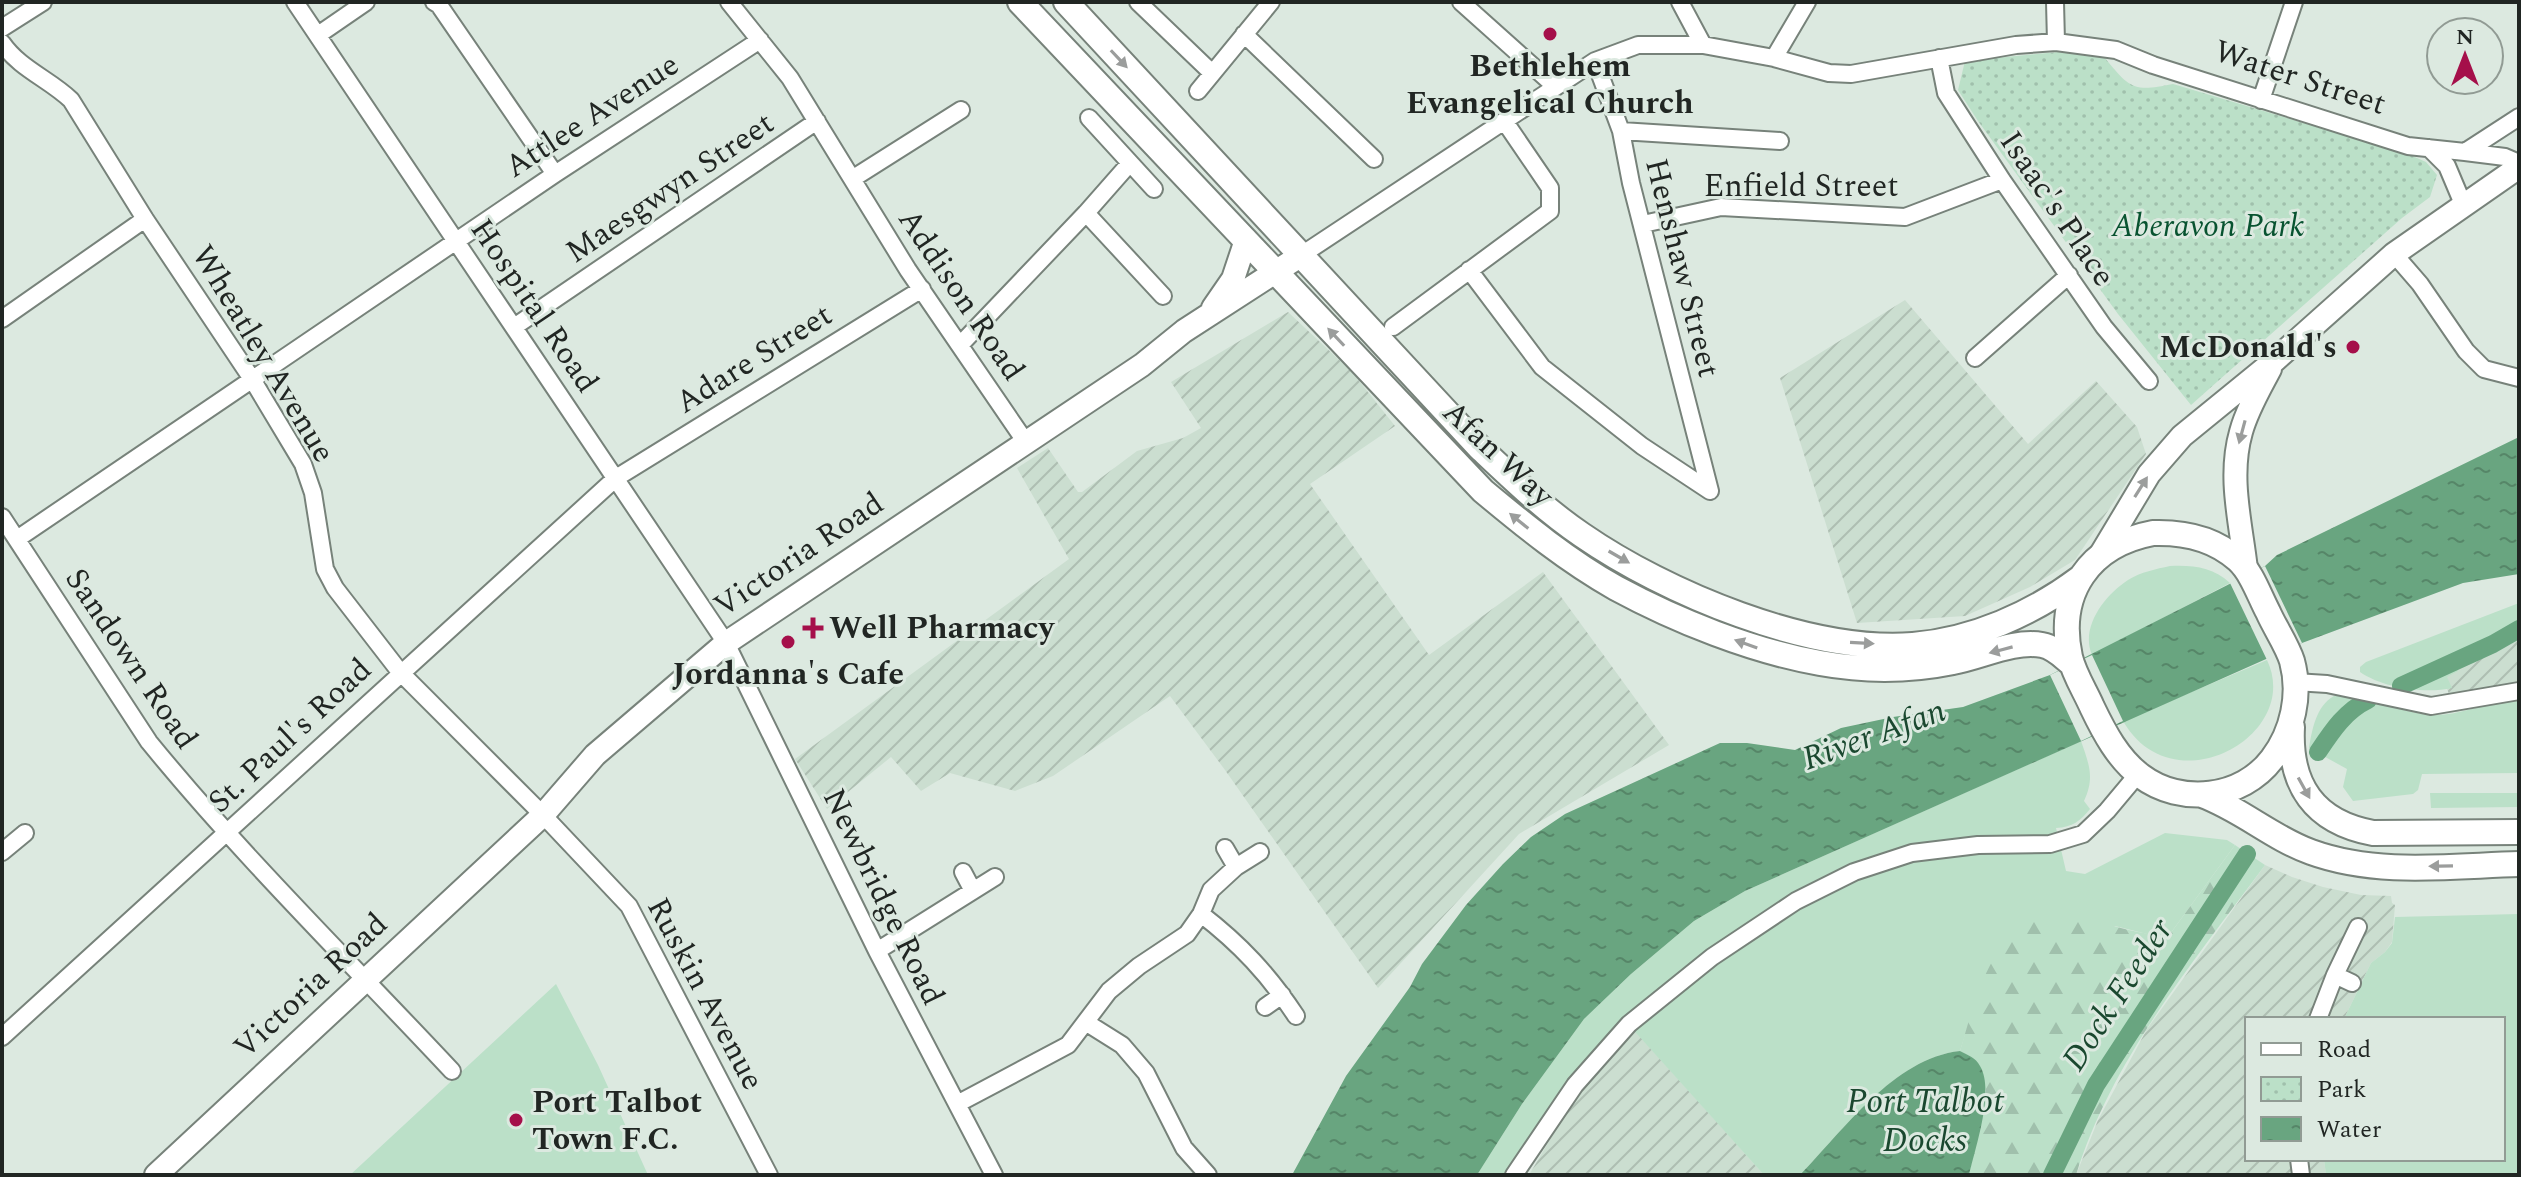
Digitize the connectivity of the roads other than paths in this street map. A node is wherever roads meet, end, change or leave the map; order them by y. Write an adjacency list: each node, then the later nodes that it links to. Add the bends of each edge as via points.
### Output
1 (43, 2): 15 (street)
2 (295, 2): 17 (street, Hospital Road)
3 (366, 2): 17 (street)
4 (434, 2): 41 (street)
5 (729, 2): 18 (street, Addison Road)
6 (1020, 2): 49 (main road, Afan Way)
7 (1066, 2): 52 (main road, Afan Way, one-way to 52)
8 (1138, 2): 25 (street)
9 (1271, 2): 16 (street)
10 (1461, 2): 26 (street)
11 (1680, 2): 21 (street)
12 (1807, 2): 22 (street)
13 (2055, 2): 19 (street)
14 (2294, 2): 28 (street)
15 (2, 28)
16 (1244, 34): 25 (street); 38 (street)
17 (318, 35): 50 (street, Hospital Road)
18 (760, 40): 32 (street, Addison Road); 41 (street, Attlee Avenue)
19 (2056, 42): 23 (street, Water Street); 28 (street, Water Street, via 2116,50)
20 (2, 43): 47 (street, Wheatley Avenue, via 21,64 71,100)
21 (1703, 45): 22 (street, Victoria Road); 24 (street, Victoria Road, via 1638,45)
22 (1774, 58): 23 (street, Water Street, via 1851,74)
23 (1939, 58): 43 (street, Isaac's Place, via 1946,93)
24 (1595, 61): 26 (street, Victoria Road); 34 (street, Henshaw Street)
25 (1212, 73): 27 (street)
26 (1556, 87): 33 (street, Victoria Road)
27 (1198, 91)
28 (2261, 100): 36 (street, Water Street)
29 (961, 110): 42 (street)
30 (2519, 117): 37 (street)
31 (1089, 118): 39 (street)
32 (817, 121): 42 (street, Addison Road); 60 (street, Maesgwyn Street)
33 (1505, 122): 52 (street, Victoria Road); 53 (street, via 1550,188 1550,211)
34 (1621, 131): 35 (street); 48 (street, Henshaw Street)
35 (1780, 141)
36 (2429, 148): 37 (street, Water Street); 45 (street, via 2447,166)
37 (2465, 152): 40 (street, Water Street, via 2505,157)
38 (1374, 159)
39 (1130, 163): 44 (street); 46 (street)
40 (2519, 165): 45 (street)
41 (555, 174): 50 (street, Attlee Avenue)
42 (852, 179): 56 (street, Addison Road)
43 (2002, 180): 48 (street, Enfield Street, via 1905,217 1721,207); 55 (street, Isaac's Place)
44 (1154, 189)
45 (2463, 204): 51 (street)
46 (1086, 213): 57 (street); 62 (street)
47 (145, 219): 59 (street); 66 (street, Wheatley Avenue)
48 (1643, 224): 53 (street, Henshaw Street, via 1710,491 1642,446 1542,367)
49 (1246, 240): 54 (main road, Afan Way); 58 (street, via 1233,279)
50 (456, 241): 60 (street, Hospital Road); 66 (street, Attlee Avenue)
51 (2394, 254): 64 (street); 65 (street, via 2484,369)
52 (1300, 256): 54 (street, Victoria Road); 74 (main road, Afan Way, one-way to 74, via 1480,448 1543,506 1637,568 1716,607 1835,641 1911,645 1992,627)
53 (1469, 270): 61 (street)
54 (1276, 273): 58 (street, Victoria Road); 76 (main road, Afan Way, one-way to 54, via 2049,647 2028,644 1910,669 1822,664 1713,632 1616,588 1483,491)
55 (2069, 275): 63 (street); 67 (street, Isaac's Place)
56 (922, 289): 62 (street, Addison Road); 69 (street, Adare Street)
57 (1163, 296)
58 (1208, 315): 68 (street, Victoria Road)
59 (2, 319)
60 (514, 327): 69 (street, Hospital Road)
61 (1393, 327)
62 (961, 344): 68 (street, Addison Road)
63 (1975, 358)
64 (2274, 361): 72 (street, one-way to 64, via 2164,455); 73 (street, one-way to 73, via 2242,427 2236,459 2236,497)
65 (2519, 378)
66 (252, 379): 71 (street, Attlee Avenue); 77 (street, Wheatley Avenue, via 303,464 325,569)
67 (2149, 381)
68 (1025, 441): 75 (street, Victoria Road)
69 (616, 478): 75 (street, Hospital Road); 77 (street, St. Paul's Road)
70 (2, 517): 71 (street, Sandown Road)
71 (17, 539): 86 (street, Sandown Road, via 149,742)
72 (2101, 554): 73 (main road, via 2132,537 2173,533 2205,539); 74 (main road)
73 (2248, 572): 78 (main road, via 2293,664)
74 (2080, 578): 76 (main road, via 2067,620)
75 (726, 643): 83 (street, Victoria Road, via 595,755); 97 (street, Newbridge Road)
76 (2072, 664): 81 (main road, via 2103,731)
77 (400, 672): 83 (street, Wheatley Avenue); 86 (street, St. Paul's Road)
78 (2295, 682): 79 (street, via 2431,706); 80 (main road)
79 (2519, 691)
80 (2293, 712): 82 (main road, via 2282,745 2256,775 2230,789); 84 (main road, one-way to 84, via 2295,769 2308,797 2333,820 2373,833)
81 (2138, 774): 82 (main road, via 2168,789); 113 (street, via 2083,834 2050,844 1912,853 1854,872 1796,901 1712,957 1629,1024 1575,1085)
82 (2202, 795): 90 (main road, one-way to 82, via 2356,864 2309,852)
83 (543, 815): 99 (street, Victoria Road); 110 (street, Ruskin Avenue, via 629,906)
84 (2519, 832)
85 (25, 833): 88 (street)
86 (226, 833): 99 (street, Sandown Road); 106 (street, St. Paul's Road)
87 (1225, 848): 91 (street)
88 (2, 852)
89 (1260, 852): 91 (street)
90 (2519, 864)
91 (1236, 867): 95 (street, via 1211,890)
92 (963, 872): 94 (street)
93 (995, 877): 94 (street)
94 (973, 891): 97 (street)
95 (1201, 914): 101 (street, via 1237,942); 105 (street, via 1187,934 1109,991)
96 (2358, 927): 98 (street)
97 (877, 951): 108 (street, Newbridge Road)
98 (2335, 975): 100 (street); 104 (street)
99 (366, 978): 107 (street, Sandown Road); 109 (street, Victoria Road)
100 (2352, 983)
101 (1282, 995): 102 (street); 103 (street)
102 (1265, 1007)
103 (1296, 1016)
104 (2319, 1017)
105 (1087, 1023): 108 (street, via 1068,1045); 112 (street, via 1122,1045 1146,1073 1184,1148)
106 (2, 1037)
107 (452, 1071)
108 (957, 1104): 111 (street, Newbridge Road)
109 (156, 1175)
110 (769, 1175)
111 (994, 1175)
112 (1208, 1175)
113 (1514, 1175)

